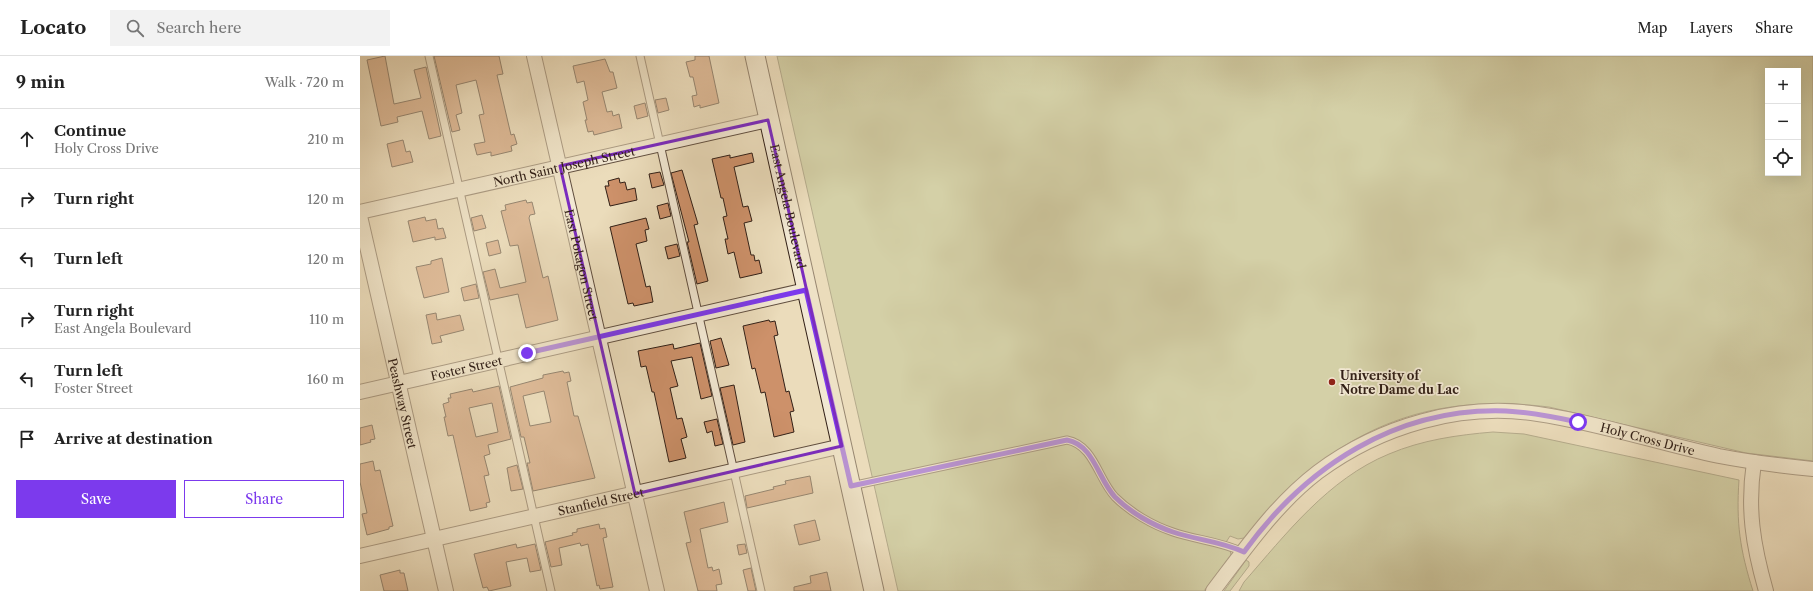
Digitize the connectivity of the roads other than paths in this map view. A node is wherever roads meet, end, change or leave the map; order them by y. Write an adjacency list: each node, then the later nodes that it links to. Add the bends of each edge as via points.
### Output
1 (429, 56): 8 (lane)
2 (534, 56): 7 (street, East Pokagon Street)
3 (640, 56): 6 (lane)
4 (755, 56): 5 (main road, East Angela Boulevard)
5 (768, 120): 6 (street, North Saint Joseph Street); 11 (main road, East Angela Boulevard)
6 (659, 144): 7 (street, North Saint Joseph Street); 12 (lane)
7 (560, 166): 8 (street, North Saint Joseph Street); 13 (street, East Pokagon Street)
8 (460, 190): 9 (street, North Saint Joseph Street); 14 (lane)
9 (360, 212)
10 (360, 216): 15 (street, Peashway Street)
11 (806, 290): 12 (street, Foster Street); 17 (main road, East Angela Boulevard)
12 (698, 314): 13 (street, Foster Street); 20 (lane)
13 (600, 337): 14 (street, Foster Street); 22 (street, East Pokagon Street)
14 (498, 360): 15 (street, Foster Street); 23 (lane)
15 (398, 383): 16 (street, Foster Street); 24 (street, Peashway Street)
16 (360, 392)
17 (842, 446): 20 (street, Stanfield Street); 21 (main road, East Angela Boulevard)
18 (1754, 462): 19 (street, Holy Cross Drive); 25 (street, Holy Cross Drive, via 1538,414 1472,412 1439,417 1404,426 1376,438 1318,473 1258,531); 33 (street, via 1750,490 1751,524)
19 (1813, 469)
20 (734, 472): 22 (street, Stanfield Street); 30 (lane)
21 (851, 486): 25 (lane, via 1067,440 1083,446 1104,483 1115,496 1153,524 1174,532 1225,544); 31 (main road, East Angela Boulevard)
22 (635, 494): 23 (street, Stanfield Street); 29 (street, East Pokagon Street)
23 (534, 517): 24 (street, Stanfield Street); 28 (lane)
24 (434, 539): 26 (street, Stanfield Street); 27 (street, Peashway Street)
25 (1244, 552): 32 (street, Holy Cross Drive)
26 (360, 556)
27 (446, 591)
28 (551, 591)
29 (657, 591)
30 (761, 591)
31 (874, 591)
32 (1213, 591)
33 (1766, 591)

